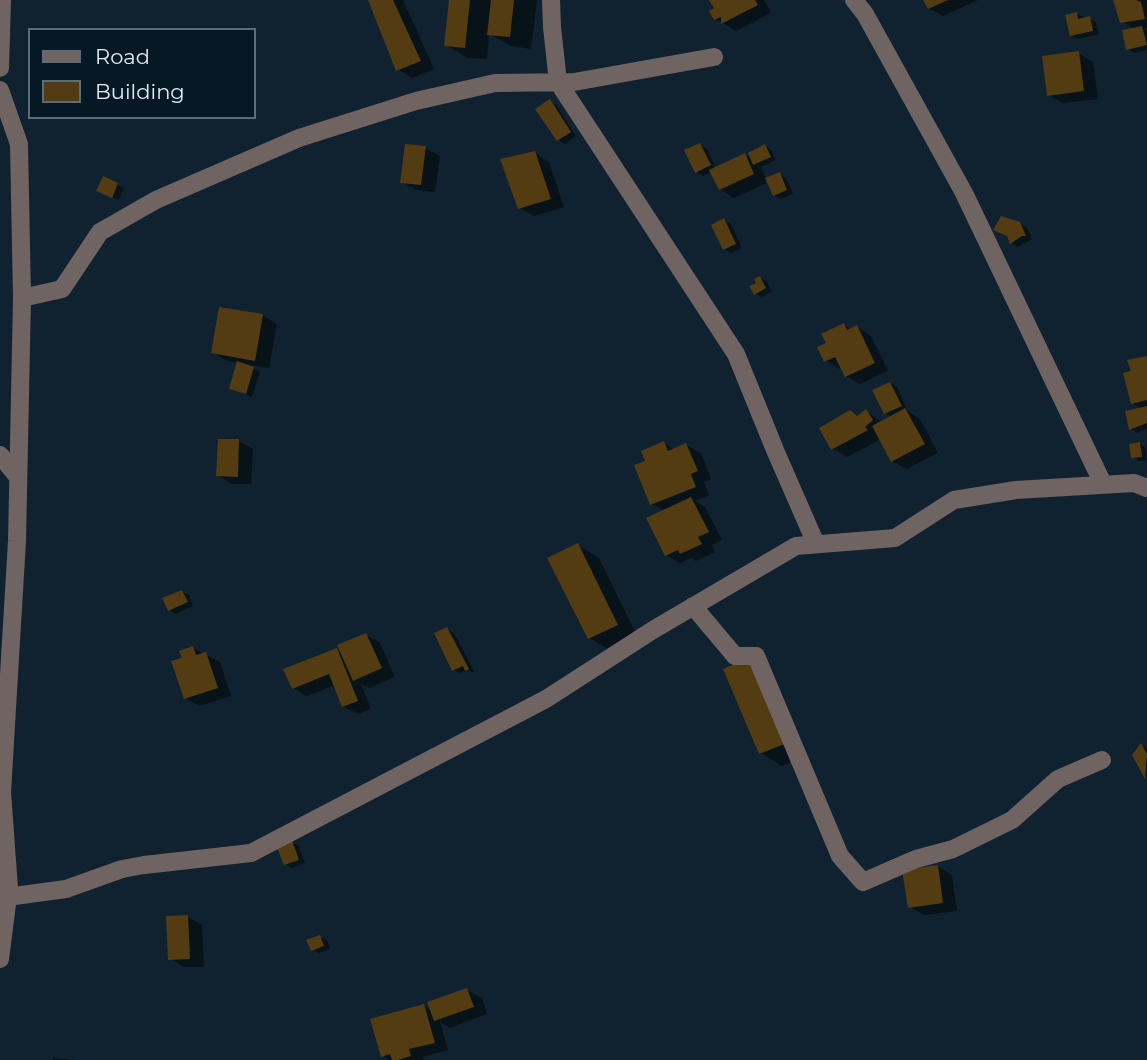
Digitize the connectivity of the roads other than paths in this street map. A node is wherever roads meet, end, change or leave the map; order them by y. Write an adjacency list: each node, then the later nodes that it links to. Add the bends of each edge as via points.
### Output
1 (2, 0): 5 (street)
2 (551, 0): 6 (street)
3 (854, 0): 11 (street, via 964,193)
4 (714, 57): 6 (street)
5 (0, 68)
6 (558, 82): 8 (street, via 495,83 416,100 299,138 156,200 100,232 62,289); 13 (street, via 736,354)
7 (0, 90): 8 (street, via 19,144)
8 (22, 298): 10 (street)
9 (0, 455): 10 (street)
10 (18, 477): 15 (street)
11 (1103, 484): 12 (street, via 1134,483); 13 (street, via 954,500 895,538)
12 (1147, 488)
13 (817, 544): 14 (street, via 796,546)
14 (693, 606): 16 (street, via 735,656 756,656 840,856 863,882 953,849 1012,820 1058,779); 17 (street, via 545,699 251,853 144,864 66,889)
15 (3, 736): 17 (street)
16 (1102, 760)
17 (7, 897): 18 (street)
18 (0, 959)

